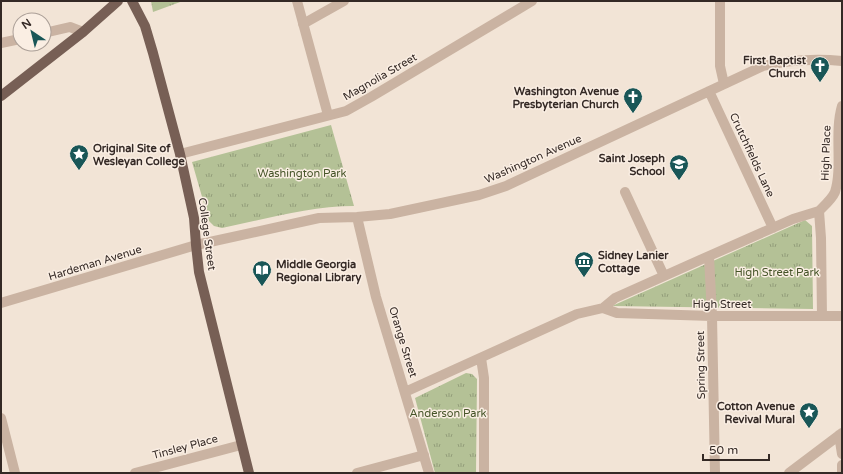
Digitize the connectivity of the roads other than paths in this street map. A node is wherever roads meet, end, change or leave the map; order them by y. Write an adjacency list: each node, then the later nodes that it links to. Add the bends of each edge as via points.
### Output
1 (118, 1): 9 (main road)
2 (132, 1): 18 (main road, College Street, via 145,26)
3 (297, 1): 7 (street)
4 (344, 1): 7 (street)
5 (532, 1): 17 (street, Magnolia Street, via 371,98 346,111)
6 (720, 1): 13 (street, via 720,66)
7 (303, 24): 17 (street)
8 (52, 31): 9 (street, via 70,28)
9 (83, 32): 15 (main road)
10 (12, 41): 11 (street)
11 (1, 43)
12 (842, 61): 13 (street, Washington Avenue, via 779,62 763,66)
13 (724, 84): 14 (street, Washington Avenue)
14 (709, 91): 21 (street, Washington Avenue, via 506,186 479,195 390,214); 22 (street, Crutchfields Lane)
15 (1, 96)
16 (842, 106): 20 (street, High Place, via 839,124 839,180 835,193)
17 (328, 115): 18 (street, Magnolia Street)
18 (180, 154): 23 (main road, College Street, via 194,218)
19 (625, 192): 25 (street)
20 (819, 211): 22 (street, High Street); 29 (street)
21 (356, 217): 23 (street, Washington Avenue, via 319,218); 32 (street, Orange Street, via 376,297)
22 (773, 228): 24 (street, High Street)
23 (196, 245): 26 (street, Hardeman Avenue); 35 (main road, College Street, via 199,272)
24 (708, 256): 25 (street, High Street); 28 (street, Spring Street)
25 (664, 276): 27 (street, High Street, via 616,298)
26 (2, 299)
27 (603, 308): 28 (street, High Street, via 617,313); 31 (street, High Street, via 577,314)
28 (712, 316): 29 (street, High Street); 45 (street, Spring Street)
29 (822, 316): 30 (street, High Street)
30 (842, 316)
31 (481, 358): 32 (street, High Street); 44 (street, via 484,378)
32 (405, 392): 37 (street, Orange Street)
33 (1, 418): 39 (street)
34 (841, 434): 36 (street); 46 (street)
35 (241, 445): 40 (street, Tinsley Place); 41 (main road, College Street)
36 (842, 454)
37 (424, 455): 42 (street); 43 (street, Orange Street)
38 (842, 465): 47 (street)
39 (15, 473)
40 (135, 473)
41 (249, 473)
42 (357, 473)
43 (428, 473)
44 (484, 473)
45 (715, 473)
46 (789, 473)
47 (842, 473)

